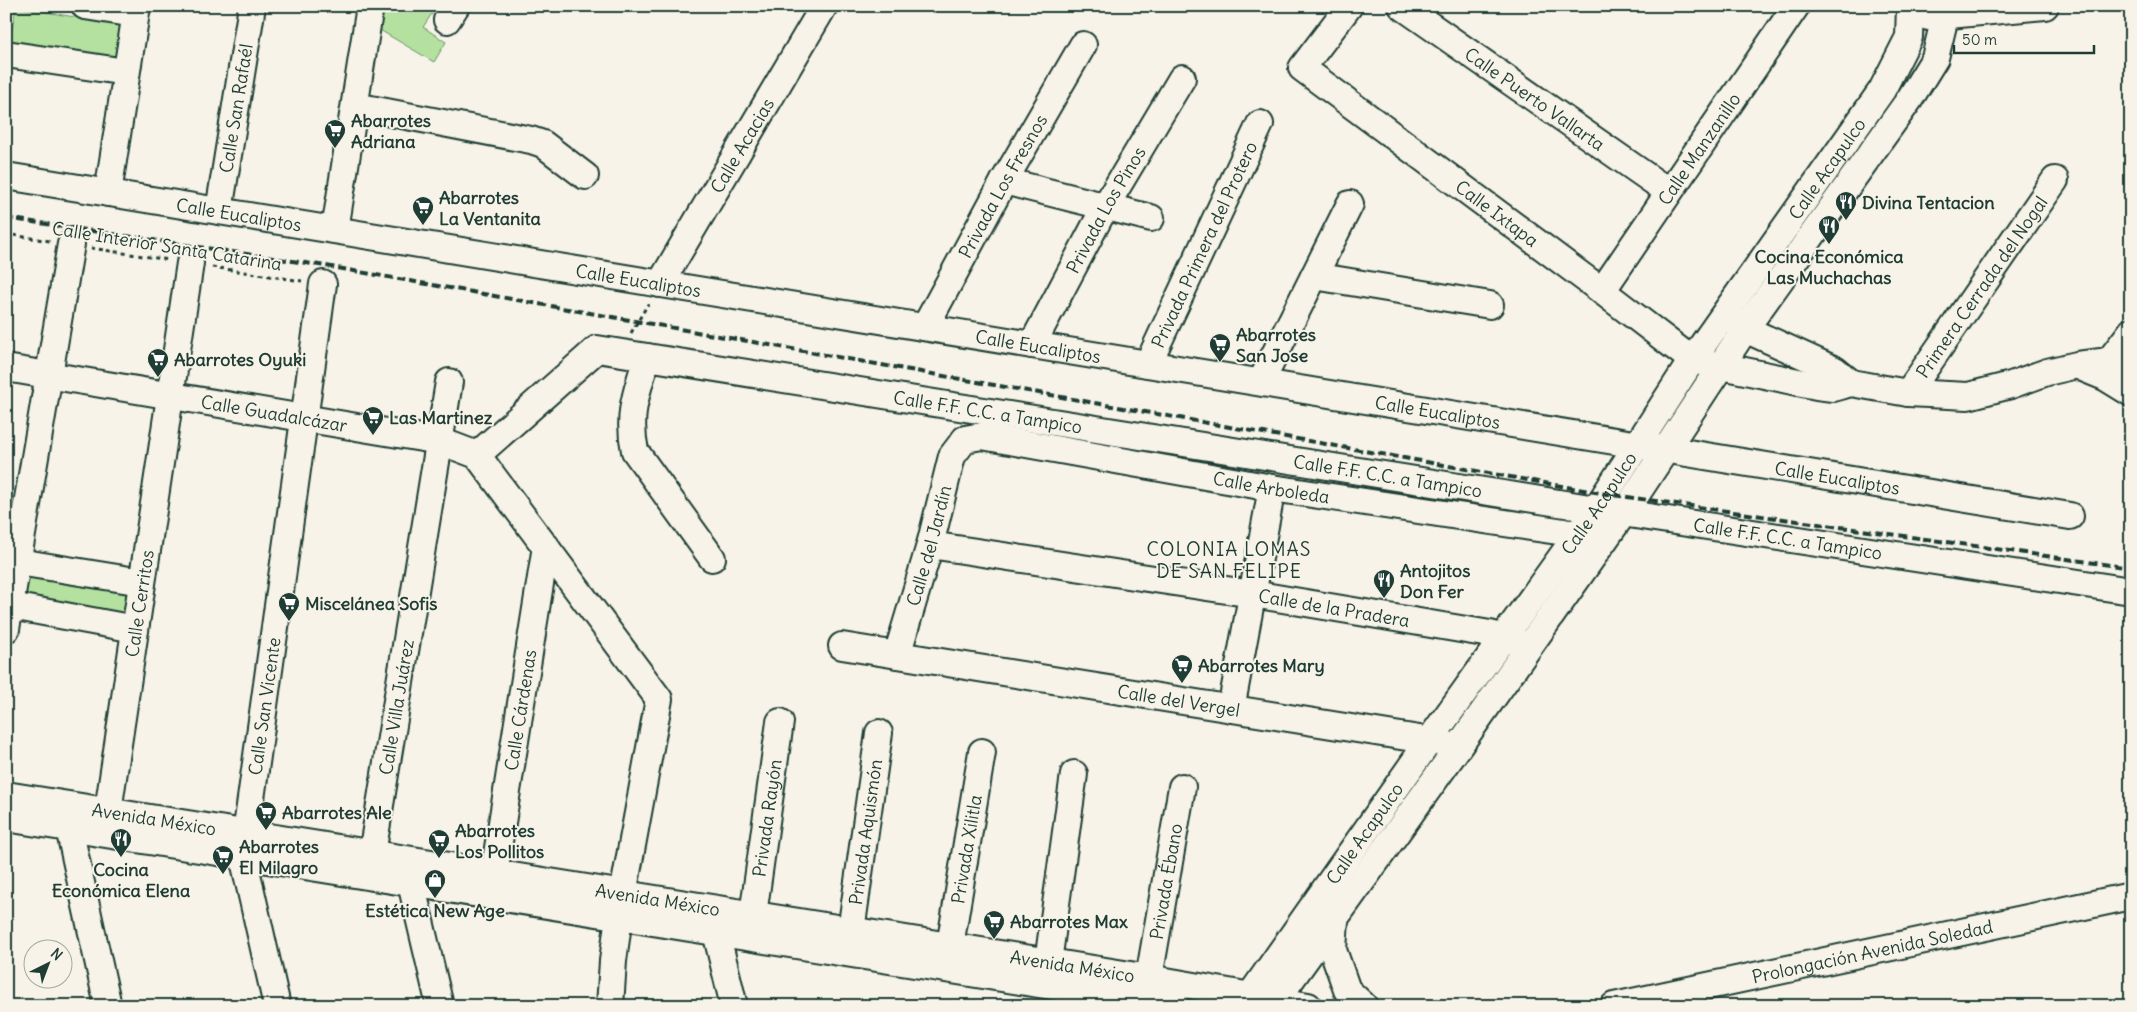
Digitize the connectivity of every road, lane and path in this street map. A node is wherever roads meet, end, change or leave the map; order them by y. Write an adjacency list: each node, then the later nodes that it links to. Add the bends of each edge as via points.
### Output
1 (84, 6): 9 (street)
2 (252, 6): 26 (street, Calle San Rafaél)
3 (370, 6): 16 (street)
4 (824, 6): 34 (street, Calle Acacias)
5 (1349, 6): 35 (street, Calle Ixtapa, via 1302,68)
6 (1402, 6): 22 (street, Calle Puerto Vallarta)
7 (1796, 6): 22 (street, Calle Manzanillo)
8 (2045, 6): 11 (street, Calle Acapulco)
9 (136, 10): 14 (street)
10 (1910, 12): 11 (street, Calle Acapulco); 37 (street, Calle Acapulco, via 1909,37 1882,90)
11 (1944, 12): 39 (street, Calle Acapulco, via 1935,58)
12 (1083, 45): 21 (street, Privada Los Fresnos)
13 (6, 54): 14 (street)
14 (126, 72): 23 (street)
15 (1182, 78): 25 (street, Privada Los Pinos)
16 (355, 106): 19 (street, via 531,140 543,144); 28 (street)
17 (1260, 124): 46 (street, Privada Primera del Protero)
18 (6, 176): 23 (street, Calle Eucaliptos)
19 (585, 176)
20 (2055, 180): 55 (street, Primera Cerrada del Nogal)
21 (1004, 181): 25 (street); 38 (street, Privada Los Fresnos)
22 (1669, 192): 35 (street, Calle Manzanillo)
23 (108, 193): 26 (street, Calle Eucaliptos)
24 (1350, 204): 32 (street)
25 (1105, 207): 27 (street); 41 (street, Privada Los Pinos)
26 (219, 211): 28 (street, Calle Eucaliptos)
27 (1151, 218)
28 (335, 230): 34 (street, Calle Eucaliptos)
29 (6, 234): 30 (path, Calle Interior Santa Catarina)
30 (70, 244): 31 (path, Calle Interior Santa Catarina); 50 (street)
31 (190, 264): 33 (path, Calle Interior Santa Catarina); 57 (street, Calle Cerritos)
32 (1314, 276): 36 (street); 53 (street)
33 (323, 284): 58 (street, Calle San Vicente)
34 (660, 284): 38 (street, Calle Eucaliptos); 42 (path)
35 (1606, 285): 43 (street, Calle Ixtapa)
36 (1490, 305)
37 (1723, 315): 39 (street); 43 (street, Calle Acapulco)
38 (925, 327): 41 (street, Calle Eucaliptos)
39 (1745, 329): 44 (street); 47 (street, Calle Acapulco)
40 (2131, 332): 49 (street)
41 (1032, 345): 46 (street, Calle Eucaliptos)
42 (621, 352): 45 (street, Calle F.F. C.C. a Tampico); 63 (street, Calle F.F. C.C. a Tampico, via 597,349)
43 (1696, 354): 47 (street); 61 (street, Calle Acapulco)
44 (1797, 354): 51 (street); 54 (street, via 1835,370)
45 (647, 357): 65 (street, Calle F.F. C.C. a Tampico); 71 (street, via 631,416 636,451)
46 (1148, 364): 53 (street, Calle Eucaliptos)
47 (1722, 365): 51 (street); 62 (street, Calle Acapulco)
48 (6, 368): 50 (street, Calle Guadalcázar)
49 (2115, 369): 55 (street, via 2077,365 1968,396); 56 (street)
50 (49, 376): 57 (street, Calle Guadalcázar); 72 (street)
51 (1791, 380): 54 (street, via 1833,388)
52 (449, 382): 60 (street, Calle Villa Juárez)
53 (1261, 382): 61 (street, Calle Eucaliptos)
54 (1851, 383): 55 (street)
55 (1908, 393)
56 (2131, 393)
57 (170, 396): 58 (street, Calle Guadalcázar); 73 (street, Calle Cerritos)
58 (304, 418): 60 (street, Calle Guadalcázar); 94 (street, Calle San Vicente)
59 (965, 439): 64 (street, Calle Arboleda, via 982,436); 69 (street, Calle del Jardín, via 952,456)
60 (440, 442): 63 (street, Calle Guadalcázar); 95 (street, Calle Villa Juárez)
61 (1636, 444): 62 (street, Calle Eucaliptos); 65 (street, Calle Acapulco)
62 (1665, 450): 66 (street, Calle Acapulco); 67 (street, Calle Eucaliptos)
63 (477, 454): 70 (street)
64 (1272, 488): 68 (street, Calle Arboleda); 75 (street)
65 (1596, 509): 66 (street, Calle F.F. C.C. a Tampico); 68 (street, Calle Acapulco)
66 (1624, 512): 74 (street, Calle F.F. C.C. a Tampico); 80 (street, Calle Acapulco)
67 (2070, 516)
68 (1578, 534): 78 (street, Calle Acapulco)
69 (930, 545): 75 (street, Calle de la Pradera); 81 (street, Calle del Jardín)
70 (546, 546): 96 (street, Calle Cárdenas); 99 (street, via 659,699)
71 (712, 558)
72 (12, 561): 73 (street); 76 (street)
73 (142, 582): 77 (street, Calle Cerritos)
74 (2131, 591)
75 (1253, 594): 78 (street, Calle de la Pradera); 82 (street)
76 (8, 614): 77 (street)
77 (135, 629): 91 (street, Calle Cerritos)
78 (1502, 638): 80 (street, Calle de la Pradera); 85 (street, Calle Acapulco)
79 (842, 646): 81 (street, Calle del Vergel)
80 (1530, 646): 86 (street, Calle Acapulco)
81 (897, 655): 82 (street, Calle del Vergel)
82 (1231, 708): 85 (street, Calle del Vergel)
83 (780, 722): 100 (street, Privada Rayón)
84 (879, 733): 102 (street, Privada Aquismón)
85 (1429, 741): 86 (street, Calle del Vergel); 107 (street, Calle Acapulco)
86 (1460, 746): 101 (street, Calle Acapulco)
87 (982, 752): 104 (street, Privada Xilitla)
88 (1074, 774): 105 (street)
89 (1182, 787): 106 (street, Privada Ébano)
90 (6, 795): 91 (street, Avenida México)
91 (108, 811): 94 (street, Avenida México)
92 (6, 818): 93 (street, Avenida México)
93 (69, 828): 94 (street, Avenida México); 108 (street)
94 (244, 845): 95 (street, Avenida México); 97 (street, Avenida México); 109 (street, Calle San Vicente)
95 (372, 854): 96 (street, Avenida México)
96 (494, 873): 99 (street, Avenida México)
97 (411, 883): 99 (street, Avenida México); 110 (street)
98 (2131, 896): 116 (street, Prolongación Avenida Soledad)
99 (621, 905): 100 (street, Avenida México); 103 (street, Avenida México); 111 (street, via 612,960)
100 (753, 915): 102 (street, Avenida México)
101 (1335, 920): 107 (street, Calle Acapulco); 115 (street, via 1333,950 1347,990)
102 (851, 931): 104 (street, Avenida México)
103 (716, 932): 112 (street); 113 (street, Avenida México)
104 (950, 946): 105 (street, Avenida México)
105 (1048, 962): 106 (street, Avenida México)
106 (1149, 978): 107 (street, Avenida México)
107 (1260, 1002): 114 (street, Avenida México)
108 (108, 1006)
109 (277, 1006)
110 (440, 1006)
111 (610, 1006)
112 (734, 1006)
113 (1176, 1006)
114 (1308, 1006)
115 (1364, 1006)
116 (1615, 1006)

